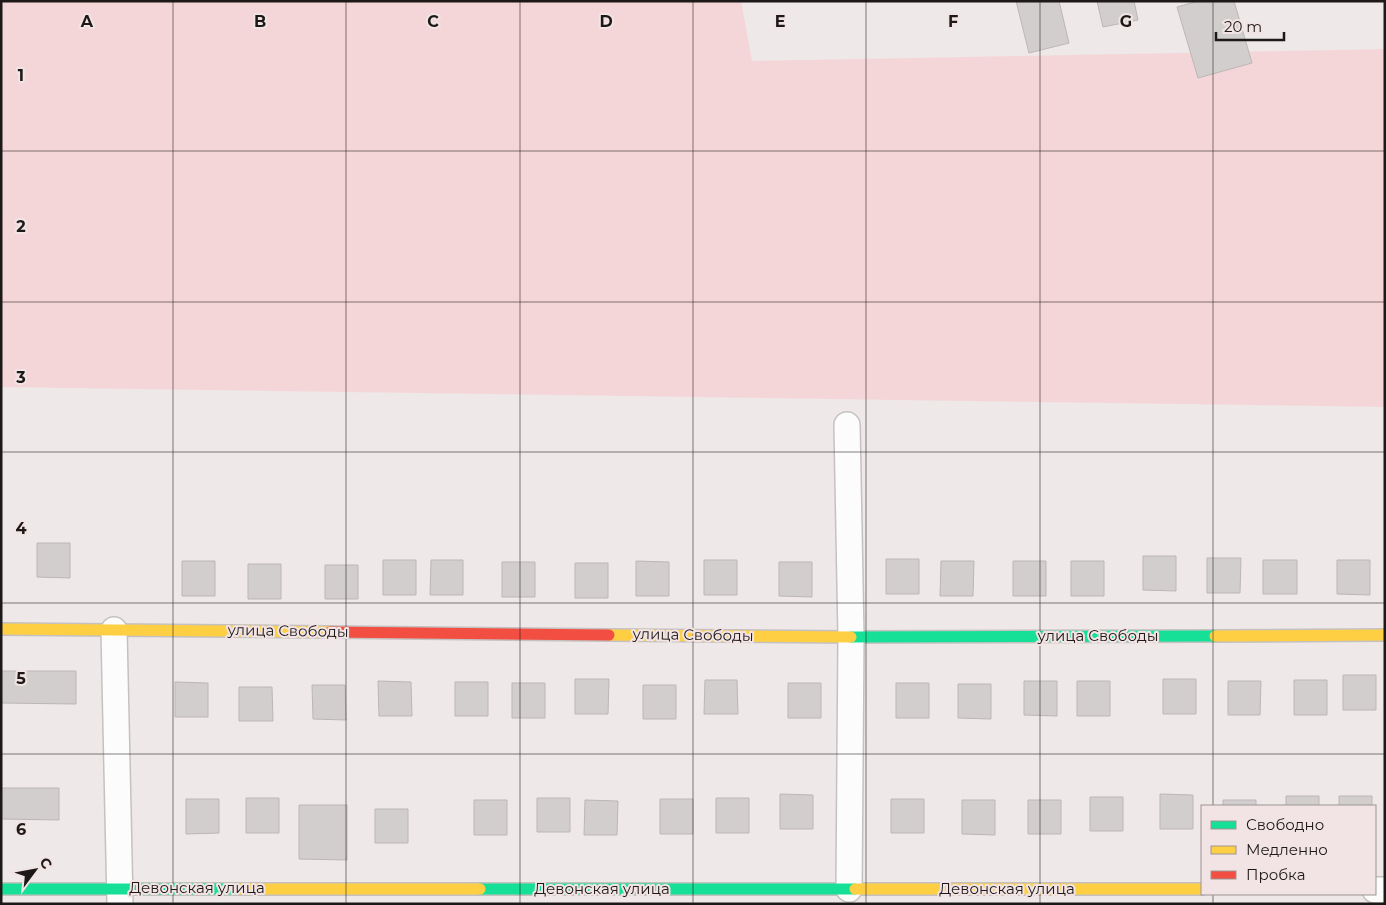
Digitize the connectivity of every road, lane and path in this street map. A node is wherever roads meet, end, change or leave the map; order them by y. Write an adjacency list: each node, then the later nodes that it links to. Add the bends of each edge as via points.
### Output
1 (847, 425): 5 (street)
2 (1, 629): 3 (street, улица Свободы)
3 (114, 630): 5 (street, улица Свободы); 9 (street)
4 (1385, 635): 5 (street, улица Свободы)
5 (851, 637): 7 (street)
6 (1, 889): 9 (street, Девонская улица)
7 (849, 889): 8 (street, Девонская улица); 9 (street, Девонская улица)
8 (1201, 889)
9 (120, 896)

